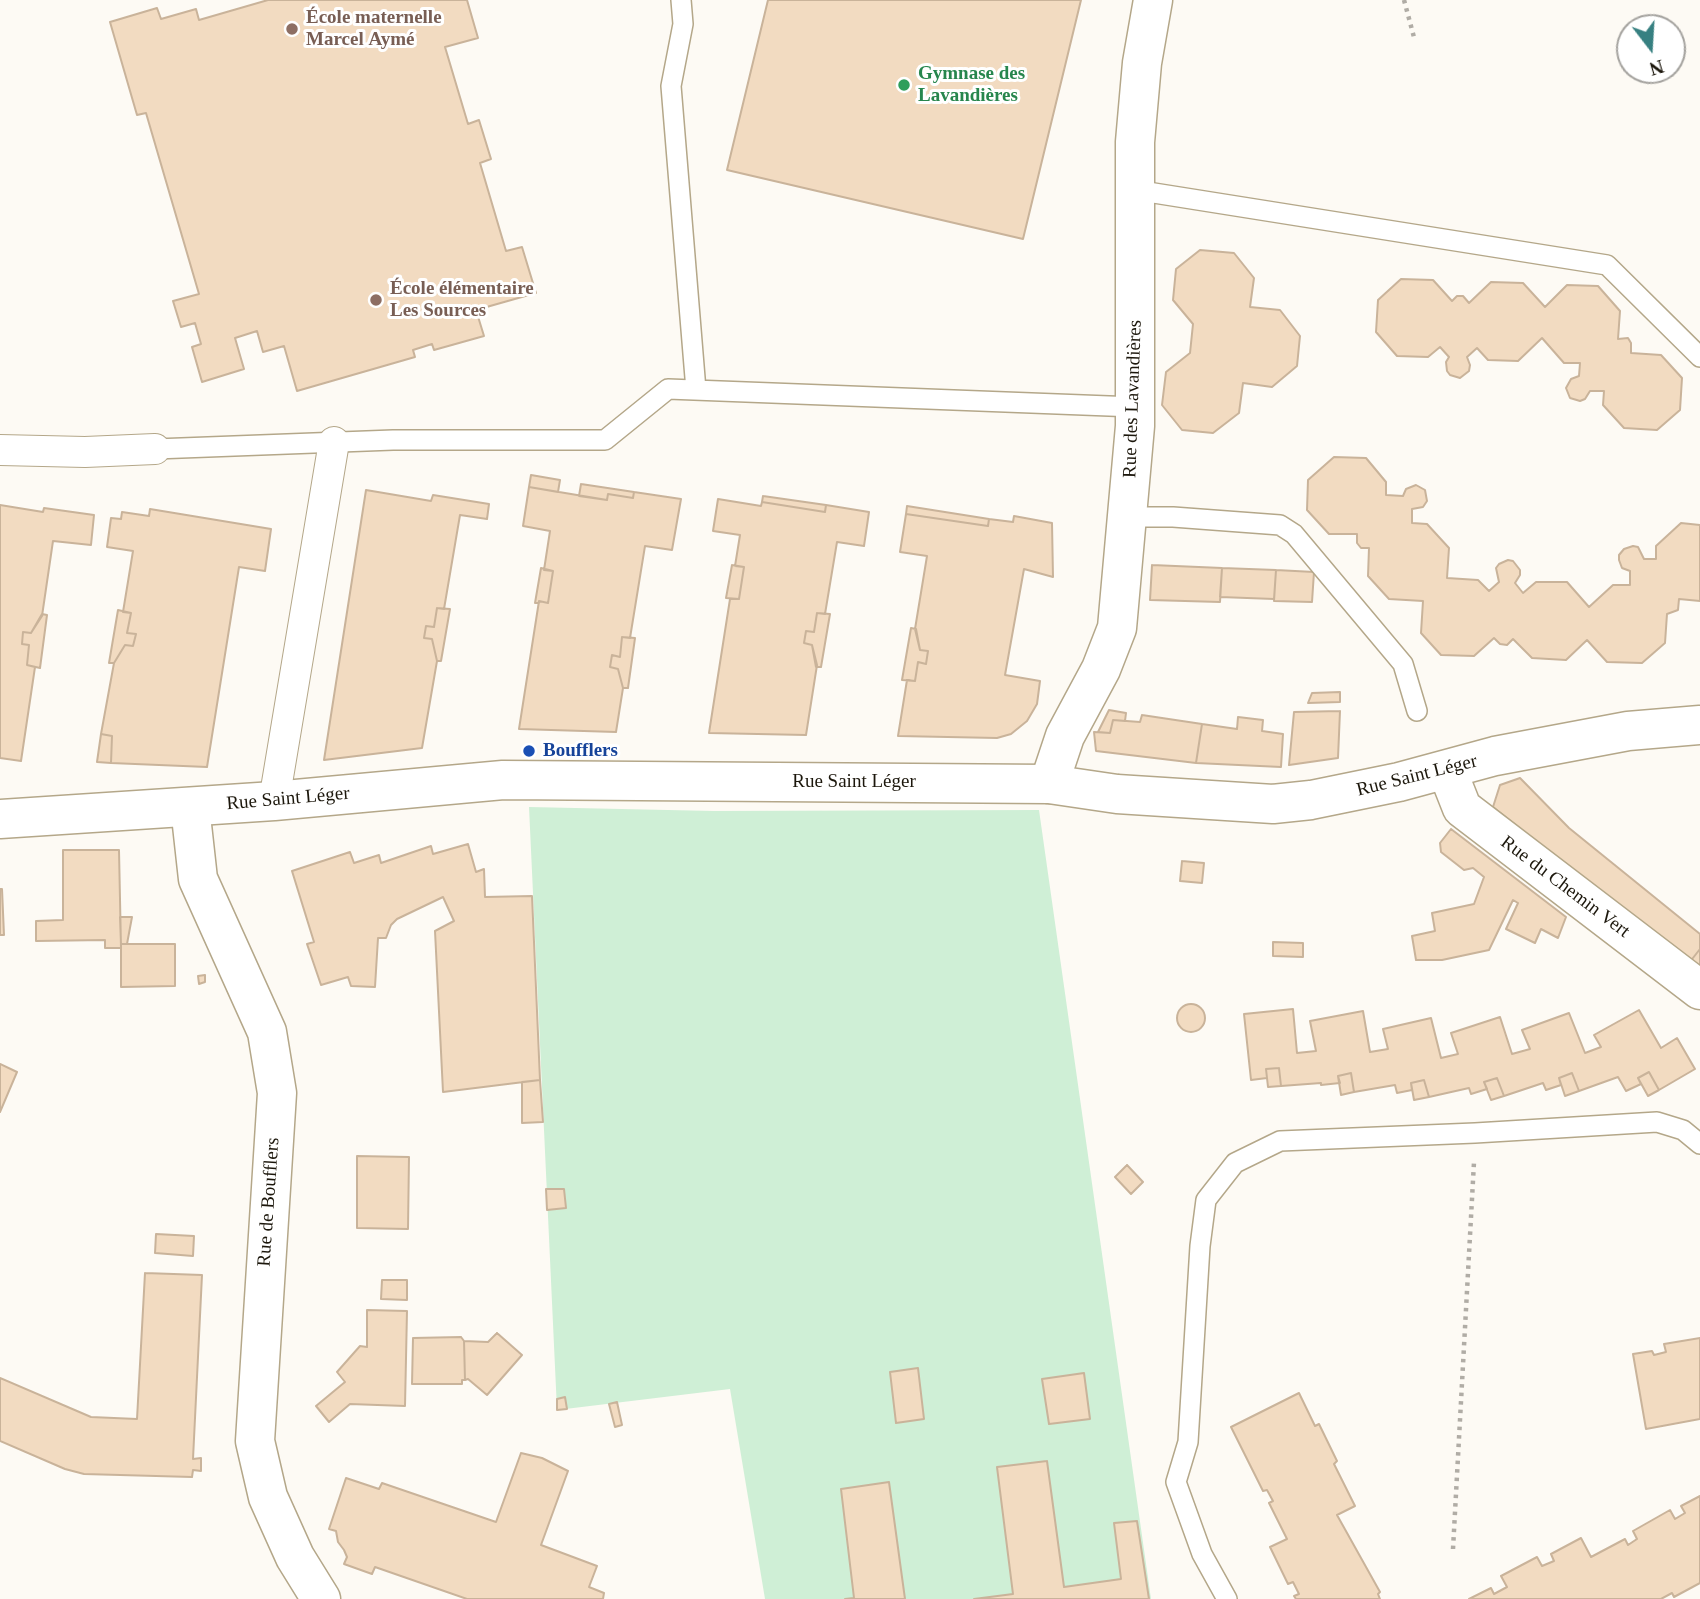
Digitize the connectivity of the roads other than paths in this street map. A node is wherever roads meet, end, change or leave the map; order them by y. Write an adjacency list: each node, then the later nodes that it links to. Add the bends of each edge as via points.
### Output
1 (681, 0): 5 (lane, via 682,24 671,86)
2 (1153, 0): 3 (street, Rue des Lavandières, via 1142,63)
3 (1135, 190): 4 (lane, via 1607,265); 6 (street, Rue des Lavandières)
4 (1700, 357)
5 (696, 390): 6 (lane); 7 (lane, via 668,389 605,440)
6 (1135, 407): 10 (street, Rue des Lavandières)
7 (334, 442): 8 (lane); 15 (street)
8 (155, 449): 9 (street)
9 (0, 450)
10 (1128, 517): 11 (lane, via 1280,525 1294,534 1403,664); 14 (street, Rue des Lavandières, via 1116,628 1101,669 1065,736)
11 (1417, 710)
12 (1700, 725): 13 (street, Rue Saint Léger, via 1628,731)
13 (1447, 769): 14 (street, Rue Saint Léger, via 1311,800 1273,804 1117,794); 18 (street, Rue du Chemin Vert, via 1462,808)
14 (1049, 784): 15 (street, Rue Saint Léger, via 503,779)
15 (274, 801): 16 (street, Rue Saint Léger)
16 (190, 807): 17 (street, Rue Saint Léger); 20 (street, Rue de Boufflers, via 198,879 267,1032 277,1093 255,1441 268,1497 295,1557)
17 (0, 819)
18 (1700, 990)
19 (1700, 1144): 21 (lane, via 1683,1130 1657,1122 1280,1141 1235,1163 1206,1200 1188,1442 1176,1482 1202,1554)
20 (321, 1599)
21 (1227, 1599)

